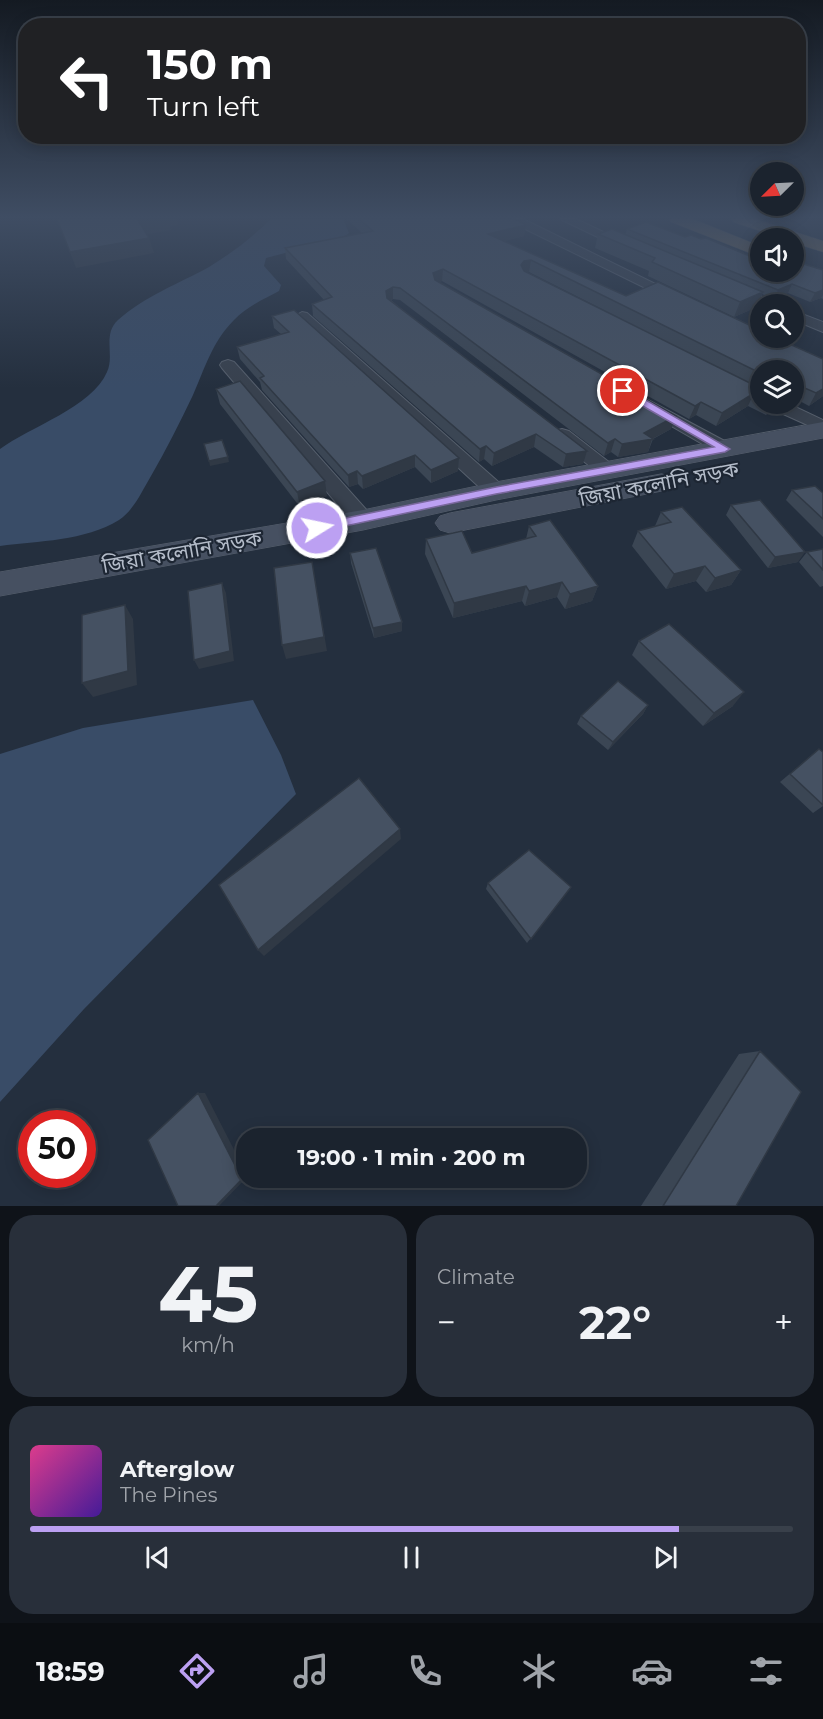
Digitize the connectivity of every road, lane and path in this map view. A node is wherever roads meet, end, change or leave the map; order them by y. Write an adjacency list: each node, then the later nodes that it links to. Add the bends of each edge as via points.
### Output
1 (630, 275): 4 (street)
2 (713, 282): 3 (street)
3 (750, 297)
4 (696, 307)
5 (302, 315): 16 (street)
6 (804, 319): 7 (street)
7 (823, 327)
8 (228, 365): 17 (street)
9 (633, 397): 13 (street)
10 (795, 414): 12 (street)
11 (552, 427): 15 (street)
12 (823, 429): 13 (main road, জিয়া কলোনি সড়ক)
13 (725, 449): 15 (main road, জিয়া কলোনি সড়ক)
14 (823, 453): 19 (main road, জিয়া কলোনি সড়ক)
15 (608, 470): 16 (main road, জিয়া কলোনি সড়ক)
16 (496, 491): 17 (main road, জিয়া কলোনি সড়ক)
17 (363, 520): 18 (main road, জিয়া কলোনি সড়ক)
18 (0, 584)
19 (0, 607)

